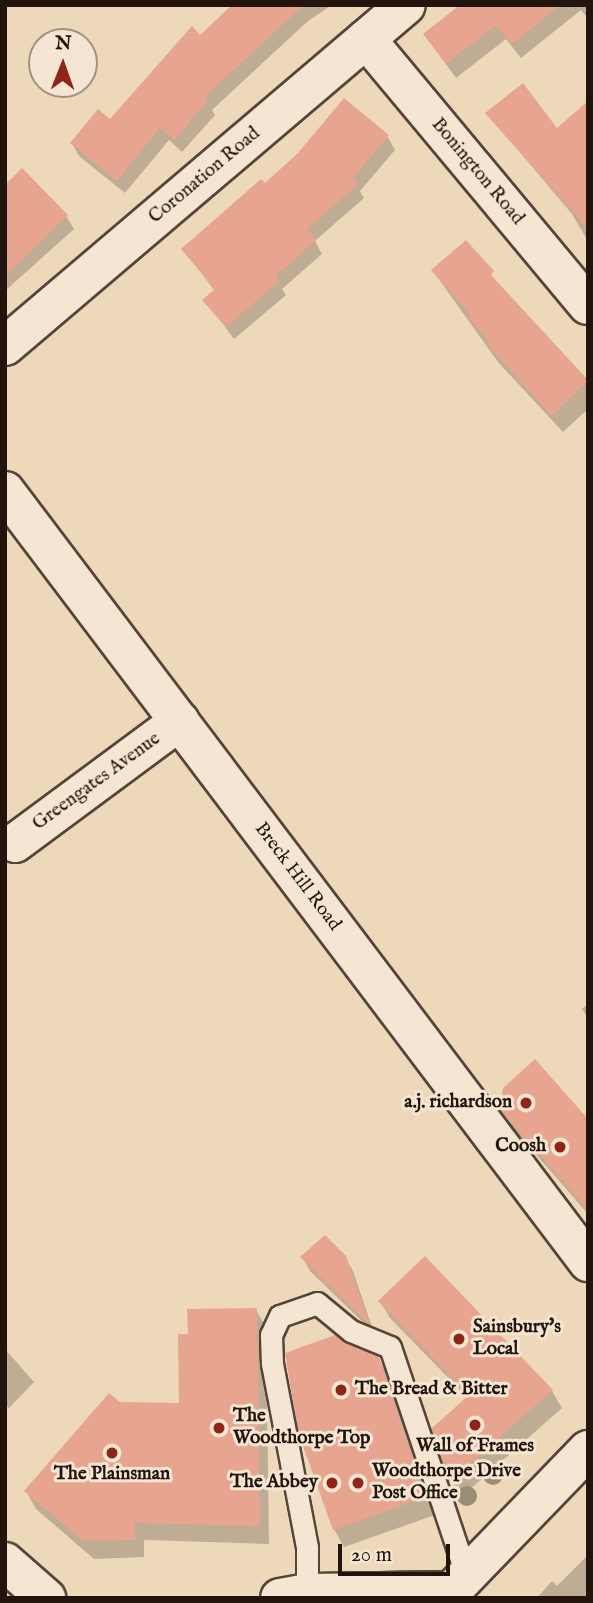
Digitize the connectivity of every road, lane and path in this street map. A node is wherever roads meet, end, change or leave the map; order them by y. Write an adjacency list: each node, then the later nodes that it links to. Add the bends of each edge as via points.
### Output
1 (406, 5): 2 (street, Coronation Road)
2 (366, 39): 3 (street, Bonington Road); 4 (street, Coronation Road)
3 (588, 305)
4 (5, 346)
5 (5, 491): 6 (street, Breck Hill Road)
6 (180, 721): 7 (street, Greengates Avenue); 8 (street, Breck Hill Road)
7 (15, 843)
8 (588, 1262)
9 (588, 1450): 11 (street)
10 (5, 1562): 13 (street)
11 (454, 1588): 12 (street); 12 (lane, via 390,1347 351,1331 317,1303 279,1316 271,1335 272,1364 307,1546)
12 (293, 1595)
13 (46, 1598)

